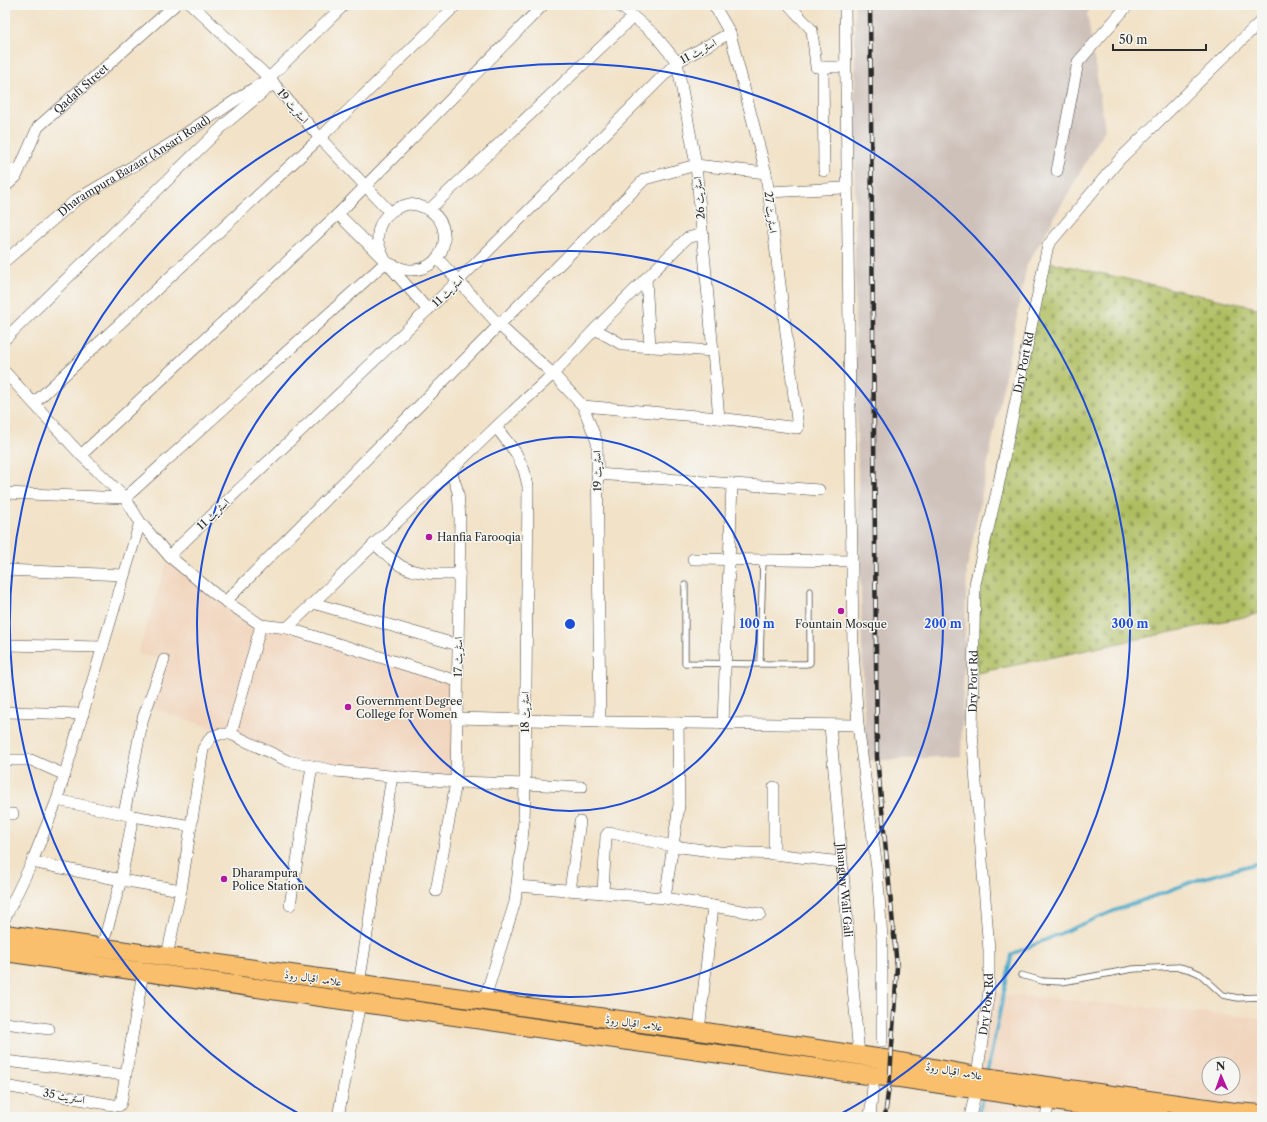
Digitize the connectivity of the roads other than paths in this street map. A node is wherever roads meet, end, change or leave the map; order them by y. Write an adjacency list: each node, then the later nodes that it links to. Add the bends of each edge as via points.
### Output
1 (175, 5): 21 (street, Qadafi Street, via 38,127)
2 (192, 5): 17 (street, اسٹریٹ 19)
3 (344, 5): 17 (street)
4 (456, 5): 18 (street)
5 (543, 5): 25 (street)
6 (714, 5): 13 (street, اسٹریٹ 27)
7 (789, 5): 15 (street, via 812,30 816,67)
8 (845, 5): 63 (street)
9 (1128, 5): 23 (street, via 1078,62)
10 (623, 6): 11 (street, اسٹریٹ 26)
11 (633, 17): 14 (street, اسٹریٹ 26, via 654,34); 29 (street)
12 (1262, 20): 139 (street, Dry Port Rd, via 1120,159 1048,245 998,487 975,584 972,732 989,991)
13 (730, 33): 14 (street, اسٹریٹ 11); 24 (street, اسٹریٹ 27)
14 (677, 62): 19 (street, اسٹریٹ 26); 37 (street, اسٹریٹ 11)
15 (823, 67): 16 (street); 22 (street)
16 (840, 67)
17 (272, 80): 18 (street, اسٹریٹ 19); 33 (street, Dharampura Bazaar (Ansari Road), via 76,200); 41 (street)
18 (320, 138): 25 (street, اسٹریٹ 19); 46 (street)
19 (696, 165): 24 (street); 32 (street, اسٹریٹ 26); 39 (street, via 645,179)
20 (5, 169): 21 (street)
21 (18, 171): 26 (street, Qadafi Street, via 16,177)
22 (824, 171)
23 (1057, 171)
24 (766, 173): 28 (street, اسٹریٹ 27)
25 (366, 186): 30 (street, اسٹریٹ 19); 31 (street)
26 (5, 187)
27 (842, 188): 28 (street)
28 (769, 192): 48 (street, اسٹریٹ 27, via 798,428)
29 (430, 209): 30 (street, via 409,204); 34 (street, via 443,226 445,237 443,248)
30 (390, 212): 35 (street, via 383,221 378,241)
31 (338, 214): 35 (street); 50 (street)
32 (703, 234): 36 (street, via 687,238); 43 (street, اسٹریٹ 26)
33 (7, 256)
34 (437, 258): 35 (street, via 419,270 408,270); 37 (street, اسٹریٹ 19)
35 (386, 262): 38 (street); 56 (street)
36 (646, 278): 40 (street); 42 (street)
37 (458, 281): 38 (street, اسٹریٹ 11); 39 (street, اسٹریٹ 19)
38 (428, 310): 59 (street, اسٹریٹ 11)
39 (499, 325): 45 (street, اسٹریٹ 19); 69 (street)
40 (595, 328): 42 (street, via 623,345); 45 (street)
41 (5, 340)
42 (650, 346): 43 (street)
43 (713, 351): 48 (street, اسٹریٹ 26)
44 (5, 372): 46 (street)
45 (553, 374): 47 (street, اسٹریٹ 19); 49 (street)
46 (34, 403): 50 (street)
47 (583, 406): 48 (street); 52 (street, اسٹریٹ 19, via 597,442)
48 (719, 418)
49 (496, 427): 51 (street); 83 (street, اسٹریٹ 18, via 516,453 528,486)
50 (81, 455): 56 (street)
51 (450, 471): 58 (street); 65 (street, اسٹریٹ 17, via 458,492)
52 (597, 474): 53 (street); 84 (street, اسٹریٹ 19)
53 (732, 484): 54 (street); 61 (street)
54 (819, 490)
55 (5, 493): 56 (street)
56 (125, 498): 57 (street)
57 (140, 522): 59 (street); 66 (street)
58 (374, 544): 65 (street, via 402,566 425,573); 70 (street)
59 (169, 556): 69 (street)
60 (693, 558): 61 (street)
61 (730, 560): 62 (street); 77 (street)
62 (763, 560): 63 (street); 78 (lane)
63 (852, 561): 88 (street, via 853,648)
64 (5, 570): 66 (street)
65 (459, 574): 74 (street, اسٹریٹ 17)
66 (124, 575): 75 (street)
67 (685, 585): 77 (lane, via 685,663)
68 (810, 591): 78 (lane, via 810,663)
69 (226, 601): 71 (street)
70 (313, 603): 72 (street); 74 (street)
71 (261, 625): 72 (street); 89 (street)
72 (287, 628): 79 (street)
73 (5, 645): 75 (street)
74 (458, 645): 79 (street, اسٹریٹ 17)
75 (103, 647): 81 (street)
76 (164, 660): 99 (street, via 143,718)
77 (726, 664): 78 (lane); 86 (street)
78 (761, 664)
79 (458, 681): 82 (street, اسٹریٹ 17)
80 (5, 712): 81 (street)
81 (83, 714): 92 (street)
82 (457, 718): 83 (street); 94 (street, اسٹریٹ 17)
83 (525, 719): 84 (street); 95 (street, اسٹریٹ 18)
84 (600, 722): 85 (street)
85 (678, 724): 86 (street); 102 (street, via 679,805)
86 (723, 724): 87 (street)
87 (830, 725): 88 (street); 105 (street, Jhanglay Wali Gali)
88 (858, 725): 134 (street, via 877,869 882,938)
89 (231, 734): 91 (street, via 288,761); 101 (street, via 211,737 203,749)
90 (5, 760): 92 (street, via 31,760)
91 (312, 766): 93 (street, via 335,771); 113 (street)
92 (65, 775): 98 (street)
93 (392, 776): 94 (street); 125 (street)
94 (456, 782): 95 (street); 110 (street, اسٹریٹ 17)
95 (525, 784): 96 (street); 107 (street, اسٹریٹ 18)
96 (582, 787)
97 (774, 788): 103 (street)
98 (58, 800): 99 (street); 104 (street)
99 (128, 815): 101 (street); 106 (street)
100 (580, 822): 109 (street)
101 (191, 826): 108 (street)
102 (673, 846): 103 (street, via 719,852); 111 (street, via 608,833); 112 (street)
103 (774, 854): 105 (street)
104 (32, 862): 106 (street); 116 (street)
105 (841, 862): 135 (street, Jhanglay Wali Gali)
106 (121, 880): 108 (street); 119 (street)
107 (517, 886): 109 (street); 127 (street, اسٹریٹ 18, via 515,902)
108 (181, 890): 121 (street)
109 (570, 890): 111 (street)
110 (436, 891)
111 (603, 893): 112 (street)
112 (665, 898): 114 (street)
113 (290, 905)
114 (713, 906): 115 (street); 133 (street)
115 (760, 914)
116 (5, 918)
117 (5, 934): 118 (main road, علامہ اقبال روڈ)
118 (58, 942): 119 (main road, علامہ اقبال روڈ); 122 (main road)
119 (102, 947): 121 (main road, علامہ اقبال روڈ)
120 (5, 952): 122 (main road, علامہ اقبال روڈ)
121 (167, 956): 125 (main road, علامہ اقبال روڈ)
122 (55, 960): 123 (main road, علامہ اقبال روڈ)
123 (143, 972): 128 (main road, علامہ اقبال روڈ); 137 (street)
124 (1021, 975): 126 (lane, via 1042,981 1062,982 1133,969 1179,967 1200,974 1223,996)
125 (359, 984): 127 (main road, علامہ اقبال روڈ)
126 (1262, 997)
127 (484, 1001): 129 (main road, علامہ اقبال روڈ)
128 (360, 1003): 131 (main road, علامہ اقبال روڈ); 143 (street)
129 (536, 1009): 131 (main road); 133 (main road, علامہ اقبال روڈ)
130 (5, 1023): 132 (street)
131 (535, 1028): 138 (main road, علامہ اقبال روڈ)
132 (49, 1029)
133 (699, 1031): 135 (main road, علامہ اقبال روڈ)
134 (882, 1040)
135 (859, 1055): 139 (main road, علامہ اقبال روڈ)
136 (5, 1061): 137 (street)
137 (126, 1075): 140 (street, اسٹریٹ 35, via 119,1106)
138 (874, 1076): 139 (main road, علامہ اقبال روڈ); 144 (street)
139 (976, 1083): 141 (main road, علامہ اقبال روڈ); 142 (main road, علامہ اقبال روڈ); 145 (street, Dry Port Rd)
140 (5, 1086)
141 (1048, 1109): 146 (main road, علامہ اقبال روڈ)
142 (1262, 1114)
143 (338, 1117)
144 (870, 1117)
145 (970, 1117)
146 (1160, 1117)

